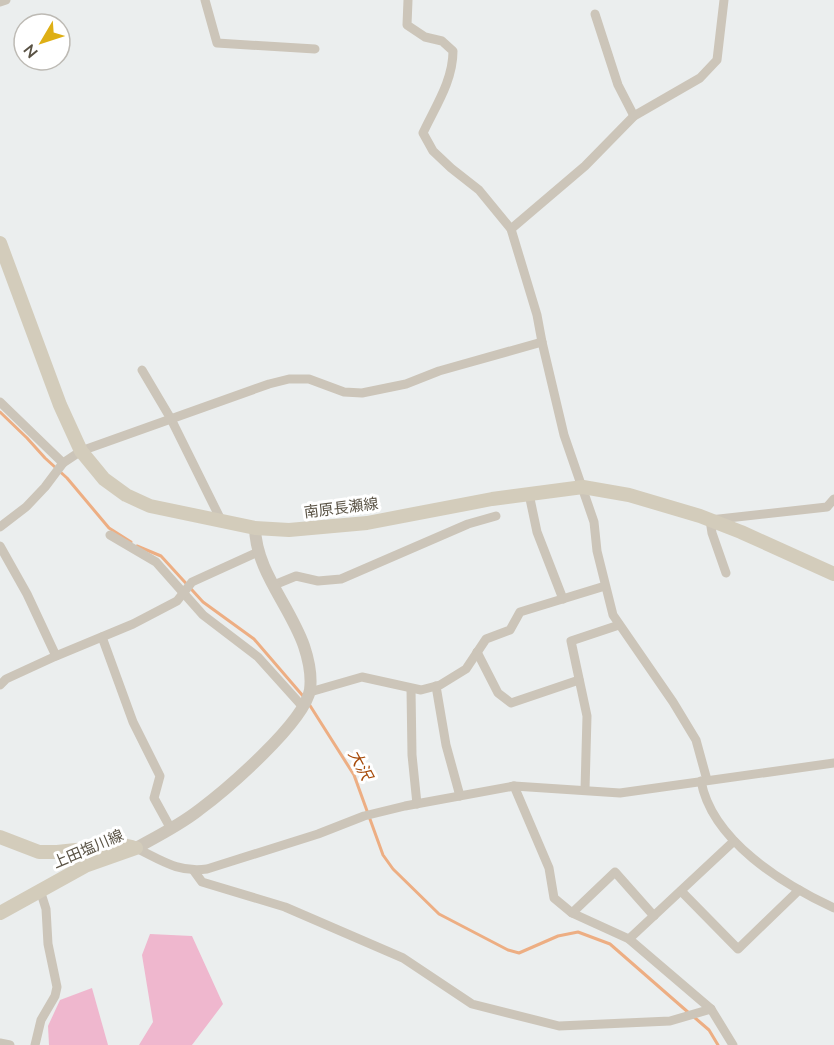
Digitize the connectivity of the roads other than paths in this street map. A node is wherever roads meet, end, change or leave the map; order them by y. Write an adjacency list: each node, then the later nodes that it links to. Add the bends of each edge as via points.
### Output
1 (6, 0): 5 (street)
2 (205, 0): 7 (street, via 217,43)
3 (408, 0): 9 (street, via 406,25 425,37 442,41 453,51 447,83 423,133 433,151 479,190)
4 (724, 0): 8 (street, via 717,60 699,78)
5 (0, 2)
6 (596, 14): 8 (street, via 618,85)
7 (315, 49)
8 (634, 116): 9 (street, via 585,166)
9 (511, 229): 11 (street)
10 (0, 243): 15 (main road, 南原長瀬線, via 68,426)
11 (542, 342): 14 (street, via 439,370 406,384 362,393 290,379); 17 (street, via 564,435)
12 (142, 370): 14 (street)
13 (0, 402): 16 (street)
14 (171, 419): 15 (street); 21 (street)
15 (81, 451): 16 (street); 21 (main road, 南原長瀬線, via 104,479 126,495 150,506)
16 (63, 463): 23 (street, via 26,507)
17 (583, 487): 18 (main road, 南原長瀬線); 22 (main road, 南原長瀬線, via 638,497); 31 (street, via 594,522)
18 (529, 494): 24 (main road, 南原長瀬線, via 367,523 289,530); 33 (street, via 537,532)
19 (834, 499): 22 (street, via 827,507)
20 (496, 516): 30 (street, via 468,524 341,579 318,581 296,576)
21 (221, 520): 24 (main road, 南原長瀬線)
22 (710, 520): 28 (street); 29 (main road, 南原長瀬線)
23 (0, 527)
24 (255, 528): 27 (street)
25 (110, 535): 32 (street, via 156,562)
26 (0, 546): 37 (street)
27 (258, 552): 30 (street); 32 (street, via 192,582)
28 (726, 573)
29 (834, 574)
30 (274, 585): 42 (street, via 303,644 311,672)
31 (605, 586): 33 (street); 34 (street)
32 (183, 594): 35 (street, via 177,601); 43 (street, via 203,615 258,657)
33 (563, 599): 36 (street, via 520,612 510,630 486,639)
34 (619, 626): 38 (street, via 571,641); 45 (street, via 696,740)
35 (102, 637): 37 (street); 50 (street, via 133,722 160,776 154,798)
36 (477, 652): 38 (street, via 498,693 512,703); 40 (street, via 466,669)
37 (56, 656): 39 (street, via 6,679)
38 (579, 680): 47 (street, via 587,716)
39 (0, 686)
40 (436, 686): 41 (street); 48 (street)
41 (411, 689): 42 (street, via 362,677); 49 (street)
42 (310, 692): 43 (street)
43 (303, 707): 50 (street, via 283,734 221,793)
44 (834, 763): 45 (street)
45 (704, 781): 47 (street, via 620,793); 52 (street, via 718,822)
46 (514, 786): 47 (street); 48 (street); 60 (street, via 549,868 555,898)
47 (585, 790)
48 (460, 796): 49 (street)
49 (417, 804): 54 (street, via 364,816)
50 (171, 830): 53 (street)
51 (0, 837): 53 (main road, 上田塩川線, via 39,852 123,845)
52 (734, 841): 56 (street); 57 (street)
53 (136, 848): 54 (street, via 178,869); 55 (main road, 上田塩川線, via 85,867)
54 (194, 871): 63 (street, via 202,882 285,907 403,958 472,1004 559,1026 670,1021)
55 (40, 890): 59 (main road, 上田塩川線); 66 (street, via 57,987)
56 (799, 890): 57 (street, via 738,949); 58 (street)
57 (681, 891): 61 (street)
58 (834, 908)
59 (0, 913)
60 (573, 913): 61 (street, via 615,872); 62 (street)
61 (654, 916): 62 (street)
62 (628, 939): 63 (street)
63 (711, 1009): 67 (street)
64 (0, 1043): 65 (street)
65 (10, 1045)
66 (34, 1045)
67 (733, 1045)

